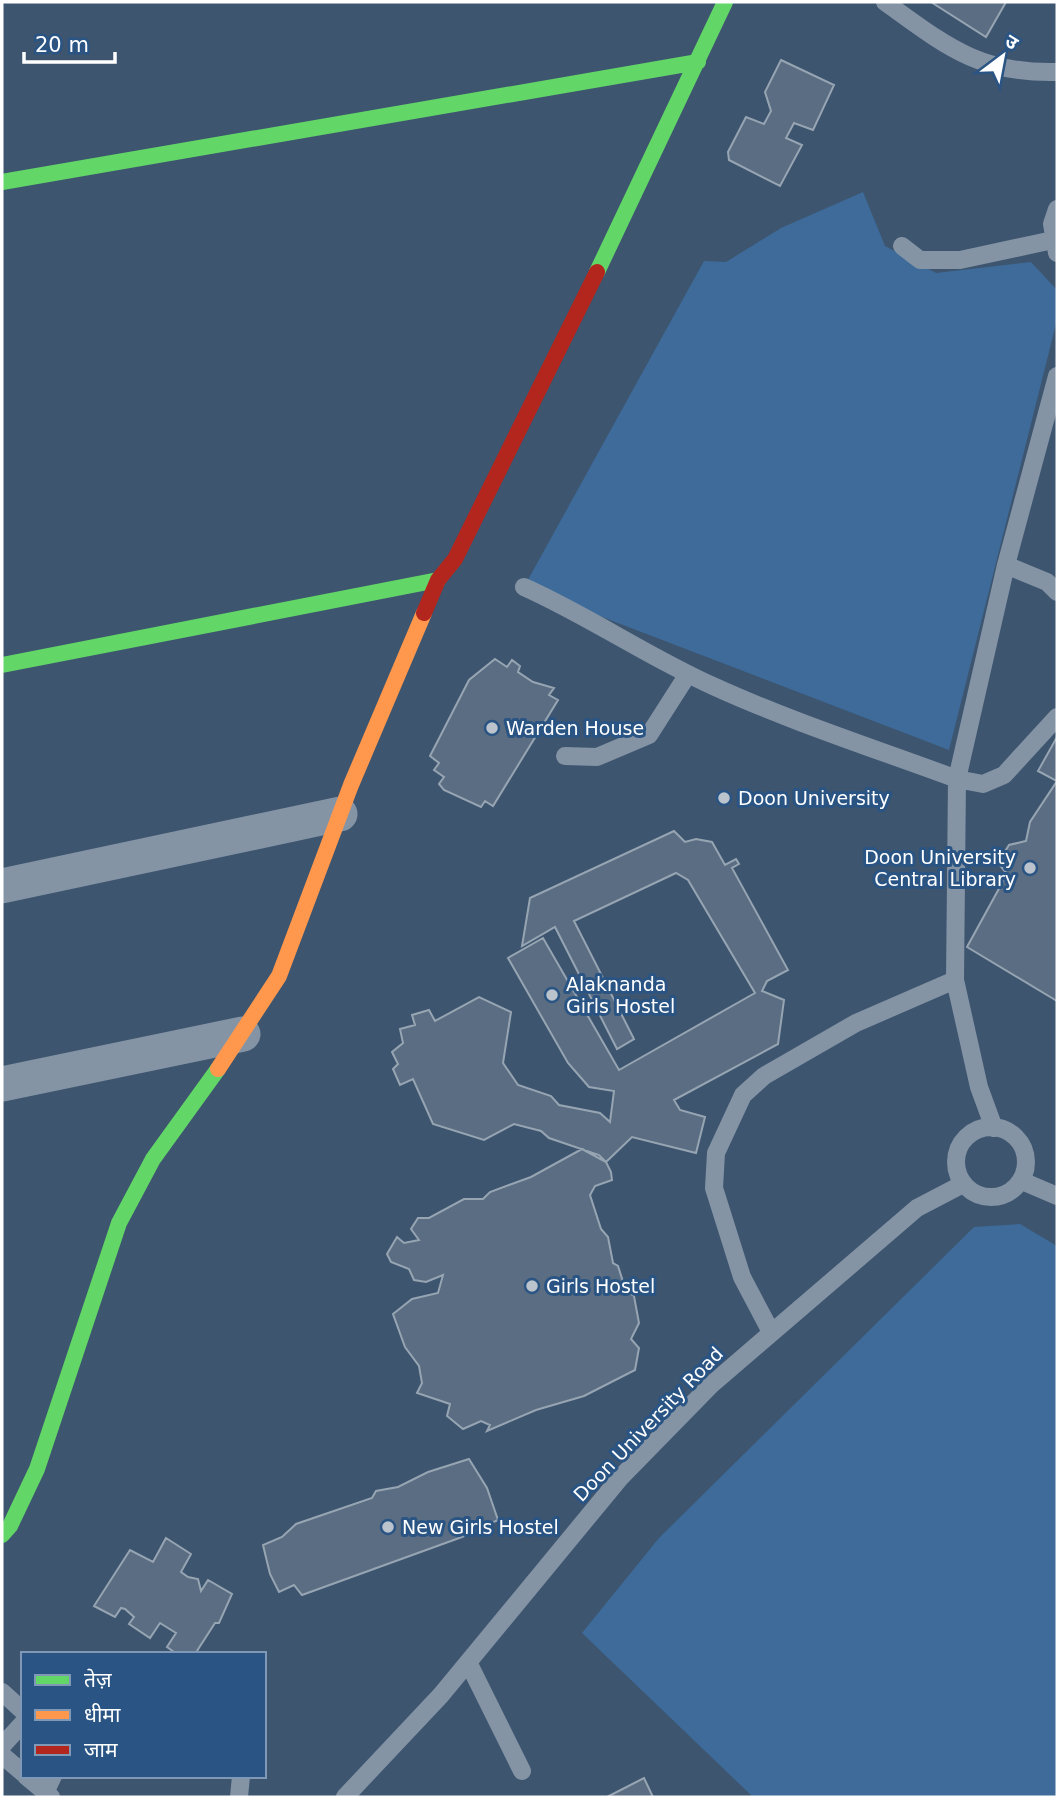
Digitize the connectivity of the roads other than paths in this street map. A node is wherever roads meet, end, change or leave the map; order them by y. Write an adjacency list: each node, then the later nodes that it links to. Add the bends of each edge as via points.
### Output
1 (725, 2): 3 (main road)
2 (884, 2): 4 (lane, via 952,50 1001,68)
3 (698, 62): 5 (main road); 11 (main road, via 455,559)
4 (1057, 72)
5 (2, 182)
6 (1057, 209): 8 (lane, via 1052,224)
7 (902, 246): 8 (lane, via 920,260 960,260)
8 (1055, 246)
9 (1057, 376): 10 (lane)
10 (1006, 565): 13 (lane, via 1047,582); 18 (lane)
11 (438, 580): 14 (main road); 19 (main road)
12 (524, 587): 15 (lane)
13 (1057, 592)
14 (2, 665)
15 (688, 674): 17 (lane, via 649,734 597,757); 18 (lane, via 789,718)
16 (1057, 717): 18 (lane, via 1004,775 983,784)
17 (565, 756)
18 (957, 779): 21 (lane)
19 (340, 814): 20 (street); 22 (main road, via 279,976)
20 (2, 886)
21 (955, 980): 24 (lane, via 979,1087); 28 (lane, via 856,1023 764,1076 743,1096 716,1153 714,1188 742,1278)
22 (243, 1034): 23 (street); 29 (main road, via 153,1159 120,1223 37,1469)
23 (2, 1084)
24 (994, 1128): 25 (lane, via 1008,1132 1023,1148 1026,1170); 26 (lane, via 977,1130 961,1144 955,1165)
25 (1022, 1181): 26 (lane, via 993,1198 982,1197); 27 (lane)
26 (963, 1184): 28 (lane, Doon University Road, via 917,1208)
27 (1057, 1196)
28 (771, 1332): 30 (lane, Doon University Road, via 711,1385 620,1478)
29 (2, 1535)
30 (468, 1662): 36 (lane); 42 (lane, Doon University Road)
31 (2, 1692): 32 (lane)
32 (21, 1709)
33 (21, 1725): 34 (lane)
34 (2, 1746)
35 (2, 1755): 37 (lane)
36 (522, 1771)
37 (21, 1772)
38 (30, 1778): 40 (lane)
39 (241, 1778): 41 (lane)
40 (50, 1789)
41 (239, 1797)
42 (345, 1797)

